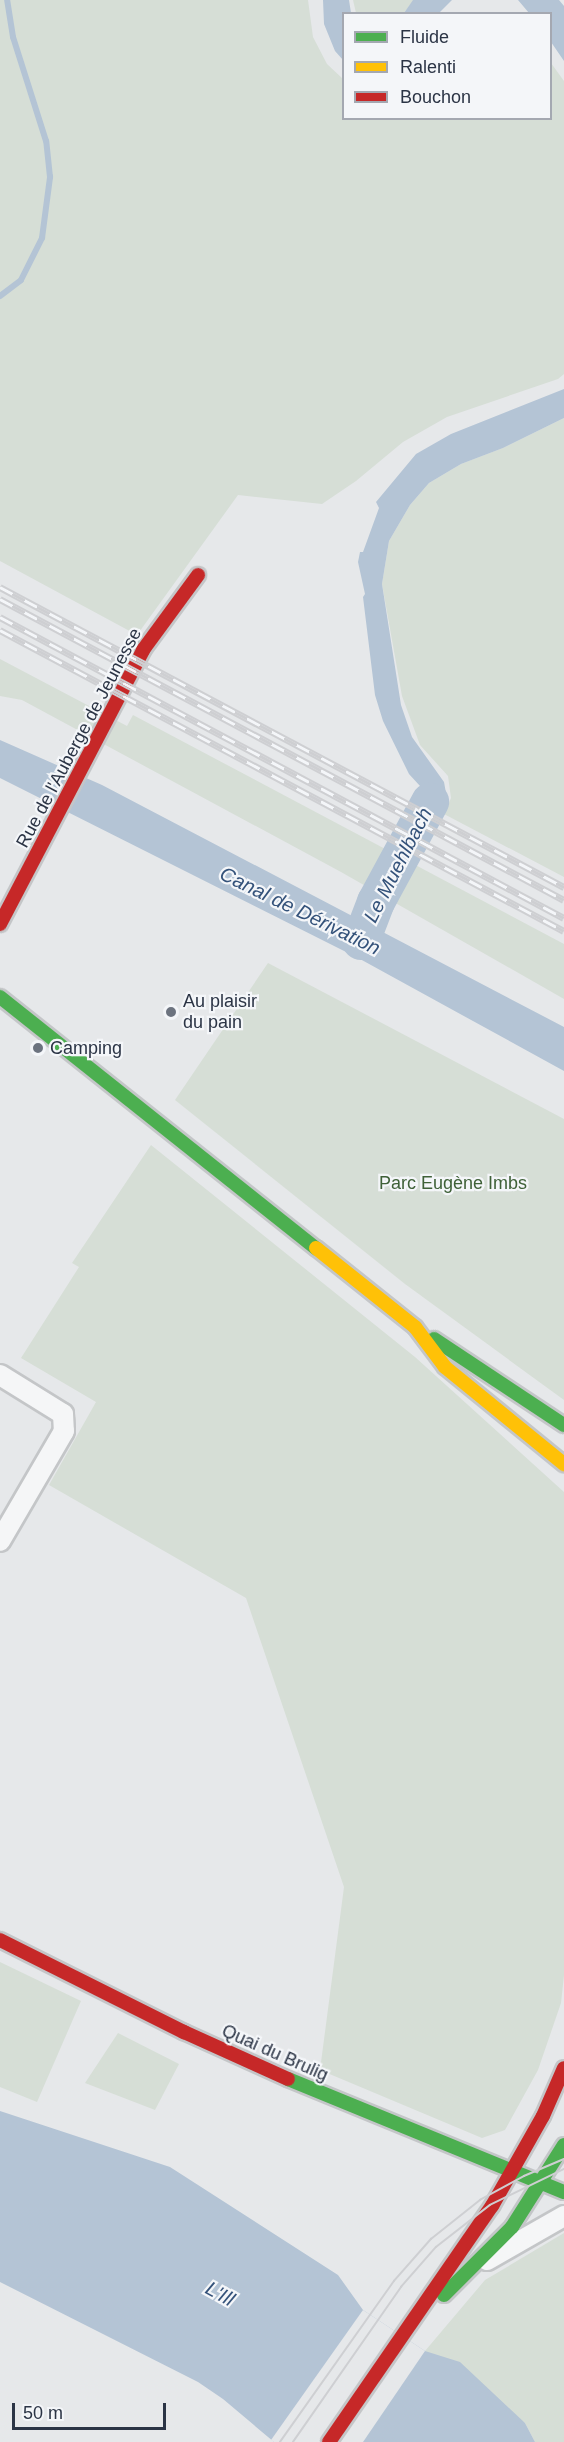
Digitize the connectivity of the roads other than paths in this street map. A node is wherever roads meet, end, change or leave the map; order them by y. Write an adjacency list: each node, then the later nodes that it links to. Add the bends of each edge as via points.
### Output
1 (198, 575): 2 (main road, Rue de l'Auberge de Jeunesse, via 143,650)
2 (0, 924)
3 (0, 997): 4 (main road)
4 (415, 1327): 6 (main road); 7 (main road, via 445,1367)
5 (0, 1375): 10 (street, via 63,1414 64,1431)
6 (564, 1425)
7 (533, 1440): 8 (main road); 9 (main road)
8 (564, 1464)
9 (564, 1475)
10 (0, 1541)
11 (0, 1940): 14 (main road, Quai du Brulig, via 184,2032 333,2099)
12 (564, 2068): 14 (main road)
13 (564, 2145): 15 (main road)
14 (512, 2171): 15 (main road, Quai du Brulig); 19 (main road, via 492,2206)
15 (541, 2183): 16 (main road, Quai du Brulig); 18 (main road, via 512,2227)
16 (564, 2192)
17 (564, 2216): 18 (street)
18 (467, 2273): 19 (main road)
19 (406, 2328): 20 (main road)
20 (329, 2442)

